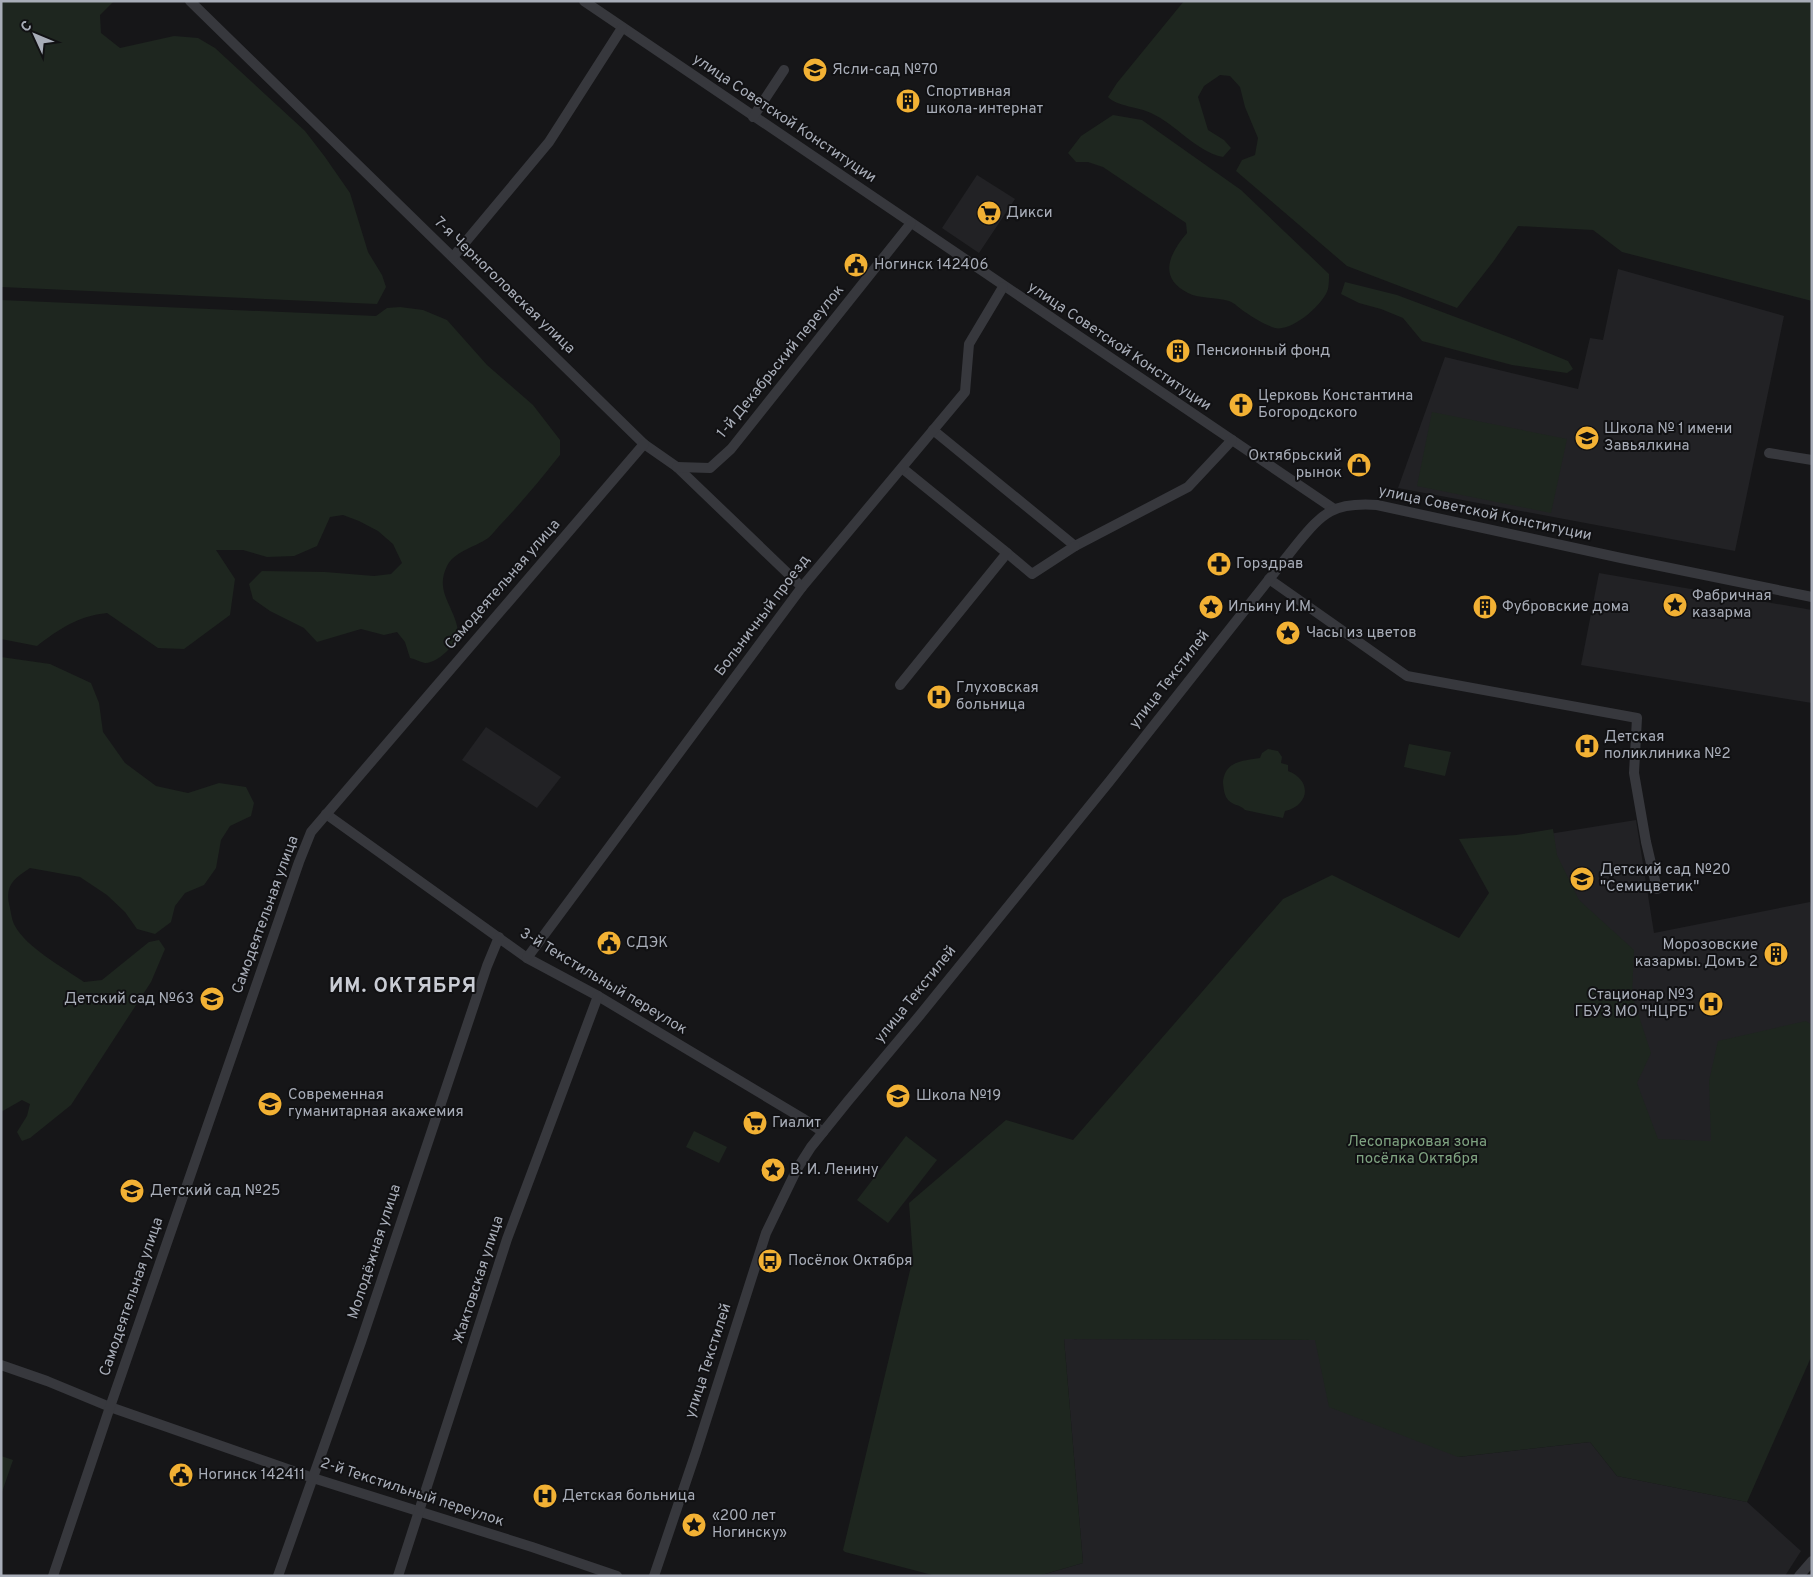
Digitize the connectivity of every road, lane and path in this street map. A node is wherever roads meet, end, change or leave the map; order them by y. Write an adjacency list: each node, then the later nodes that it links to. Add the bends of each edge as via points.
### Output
1 (190, 1): 7 (street, 7-я Черноголовская улица)
2 (584, 1): 3 (street, улица Советской Конституции)
3 (622, 28): 5 (street, улица Советской Конституции); 7 (street, via 549,142)
4 (784, 70): 5 (street)
5 (753, 117): 6 (street, улица Советской Конституции)
6 (910, 223): 8 (street, улица Советской Конституции); 14 (street, 1-й Декабрьский переулок, via 731,449 710,468)
7 (453, 257): 11 (street, 7-я Черноголовская улица)
8 (1003, 287): 9 (street, Больничный проезд, via 969,344 965,392); 10 (street, улица Советской Конституции)
9 (934, 430): 15 (street, Больничный проезд); 17 (street)
10 (1232, 440): 16 (street, улица Советской Конституции); 17 (street, via 1188,487)
11 (644, 444): 14 (street, 7-я Черноголовская улица); 23 (street, Самодеятельная улица)
12 (1769, 453): 13 (street)
13 (1812, 460)
14 (678, 467): 20 (street, 7-я Черноголовская улица)
15 (902, 468): 18 (street); 20 (street, Больничный проезд)
16 (1334, 509): 19 (street, улица Текстилей, via 1308,531); 21 (street, улица Советской Конституции, via 1351,504 1377,505)
17 (1076, 546): 18 (street, via 1032,574)
18 (1007, 553): 22 (street)
19 (1269, 579): 24 (street, via 1407,676 1637,718 1634,773); 28 (street, улица Текстилей, via 1109,782)
20 (802, 587): 26 (street, Больничный проезд)
21 (1812, 596)
22 (900, 685)
23 (326, 814): 25 (street, 3-й Текстильный переулок); 30 (street, Самодеятельная улица, via 311,832 299,862)
24 (1657, 889)
25 (499, 937): 26 (street, 3-й Текстильный переулок); 31 (street, Молодёжная улица)
26 (527, 958): 27 (street, 3-й Текстильный переулок)
27 (598, 996): 28 (street, 3-й Текстильный переулок); 32 (street, Жактовская улица, via 507,1238)
28 (823, 1132): 38 (street, улица Текстилей, via 797,1169 766,1233)
29 (1, 1365): 30 (street, 2-й Текстильный переулок)
30 (110, 1407): 31 (street, 2-й Текстильный переулок); 34 (street, Самодеятельная улица)
31 (313, 1478): 32 (street, 2-й Текстильный переулок); 35 (street, Молодёжная улица)
32 (419, 1512): 36 (street, Жактовская улица); 37 (street, 2-й Текстильный переулок)
33 (1812, 1561): 39 (street)
34 (53, 1576)
35 (278, 1576)
36 (398, 1576)
37 (617, 1576)
38 (654, 1576)
39 (1799, 1576)

